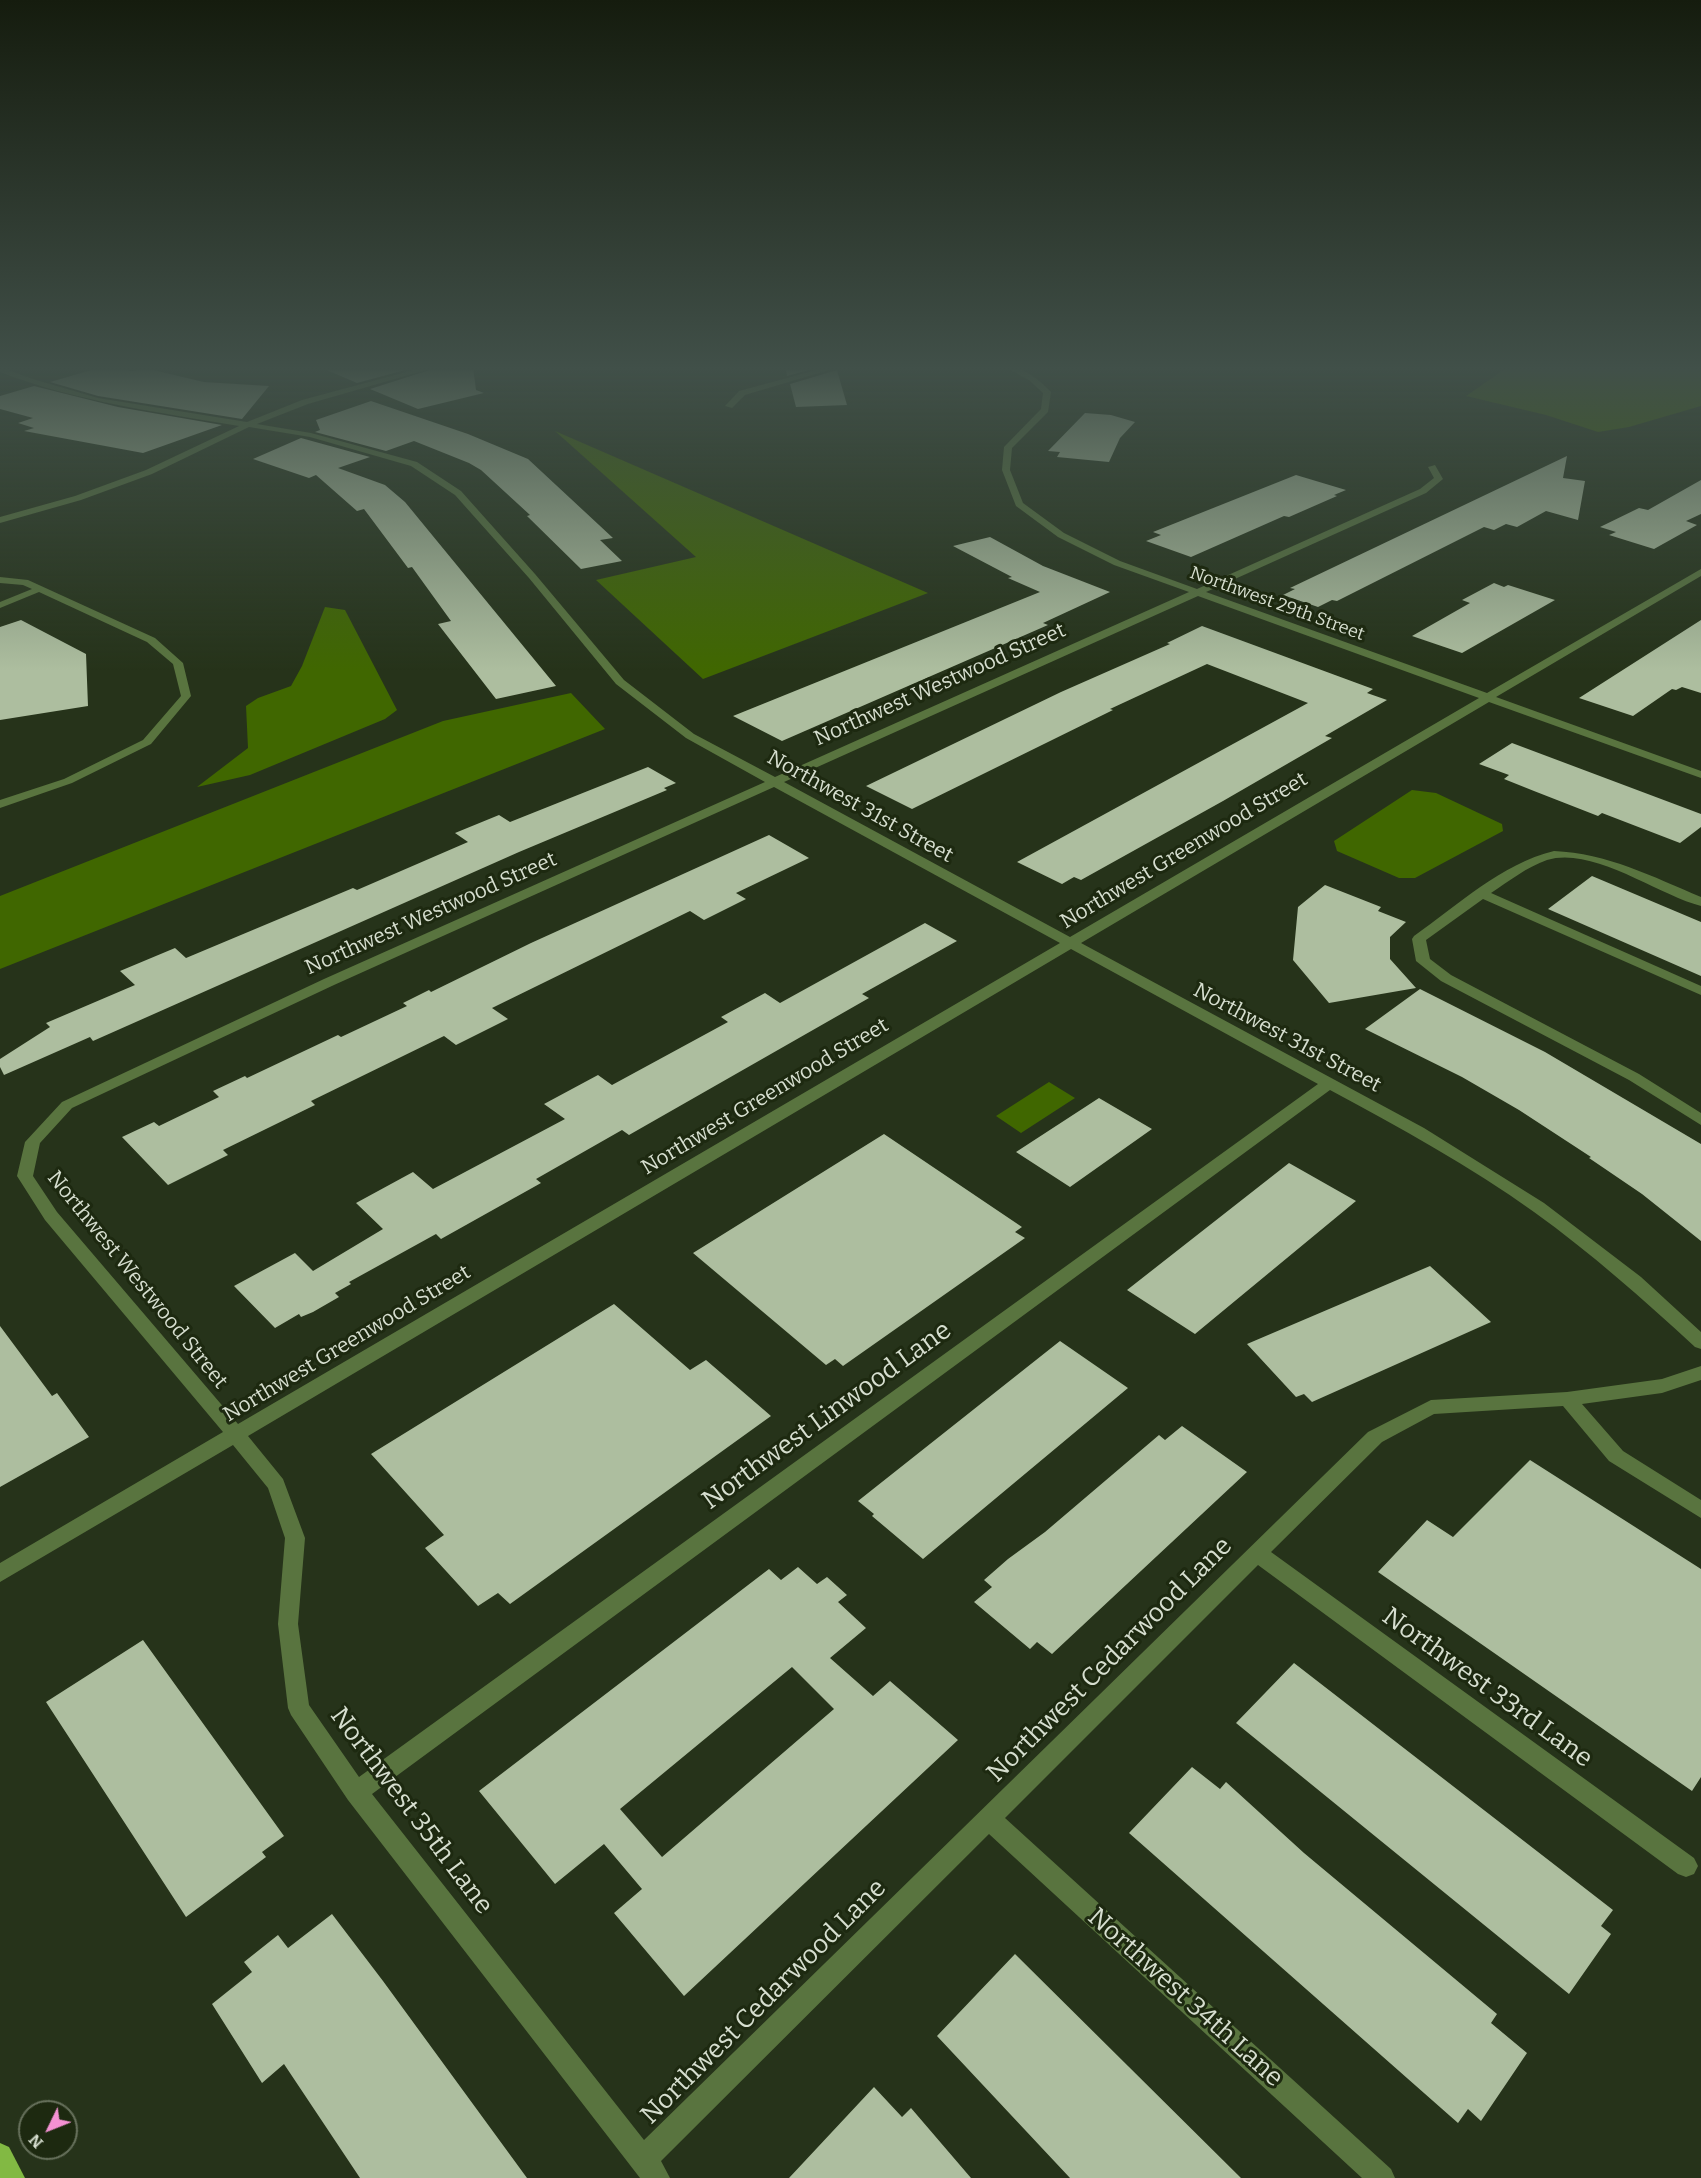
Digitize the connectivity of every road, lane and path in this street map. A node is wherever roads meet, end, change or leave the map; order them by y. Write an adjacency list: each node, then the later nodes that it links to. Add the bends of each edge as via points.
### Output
1 (1432, 467): 9 (street, Northwest Westwood Street, via 1439,479 1423,490)
2 (158, 468): 5 (street, via 78,498)
3 (420, 468): 13 (street, Northwest 31st Street, via 458,493 620,682 690,736)
4 (1006, 468): 9 (street, Northwest 29th Street, via 1019,504 1061,536 1117,563)
5 (0, 520)
6 (1701, 572): 11 (street, Northwest Greenwood Street)
7 (0, 580): 8 (street, via 25,582)
8 (39, 589): 10 (street); 14 (street, via 151,640 178,663 186,696 147,742 68,781)
9 (1197, 592): 11 (street, Northwest 29th Street); 13 (street, Northwest Westwood Street)
10 (0, 605)
11 (1486, 697): 12 (street, Northwest 29th Street); 17 (street, Northwest Greenwood Street)
12 (1701, 775)
13 (774, 783): 17 (street, Northwest 31st Street); 24 (street, Northwest Westwood Street, via 67,1105 33,1142 24,1176 51,1216)
14 (0, 804)
15 (1484, 894): 16 (street, via 1530,861 1553,855 1586,858); 18 (street); 20 (street, via 1419,939 1423,961 1446,978 1634,1077)
16 (1701, 902)
17 (1068, 943): 19 (street, Northwest 31st Street); 24 (street, Northwest Greenwood Street)
18 (1701, 991)
19 (1329, 1083): 21 (street, Northwest 31st Street, via 1419,1132 1538,1207 1635,1281); 28 (street, Northwest Linwood Lane)
20 (1701, 1120)
21 (1701, 1342)
22 (1701, 1373): 23 (street, Northwest Cedarwood Lane, via 1662,1386)
23 (1567, 1399): 25 (street, via 1616,1456); 26 (street, Northwest Cedarwood Lane, via 1431,1407 1375,1437)
24 (236, 1434): 27 (street, Northwest Greenwood Street); 28 (street, Northwest 35th Lane, via 276,1485 295,1538 288,1624 299,1708)
25 (1701, 1510)
26 (1257, 1553): 29 (street, Northwest Cedarwood Lane); 30 (street, Northwest 33rd Lane)
27 (0, 1573)
28 (356, 1792): 32 (street, Northwest 35th Lane)
29 (988, 1818): 32 (street, Northwest Cedarwood Lane); 35 (street, Northwest 34th Lane)
30 (1686, 1866)
31 (0, 2156): 33 (main road)
32 (643, 2160): 34 (street, Northwest 35th Lane)
33 (12, 2178)
34 (657, 2178)
35 (1382, 2178)

